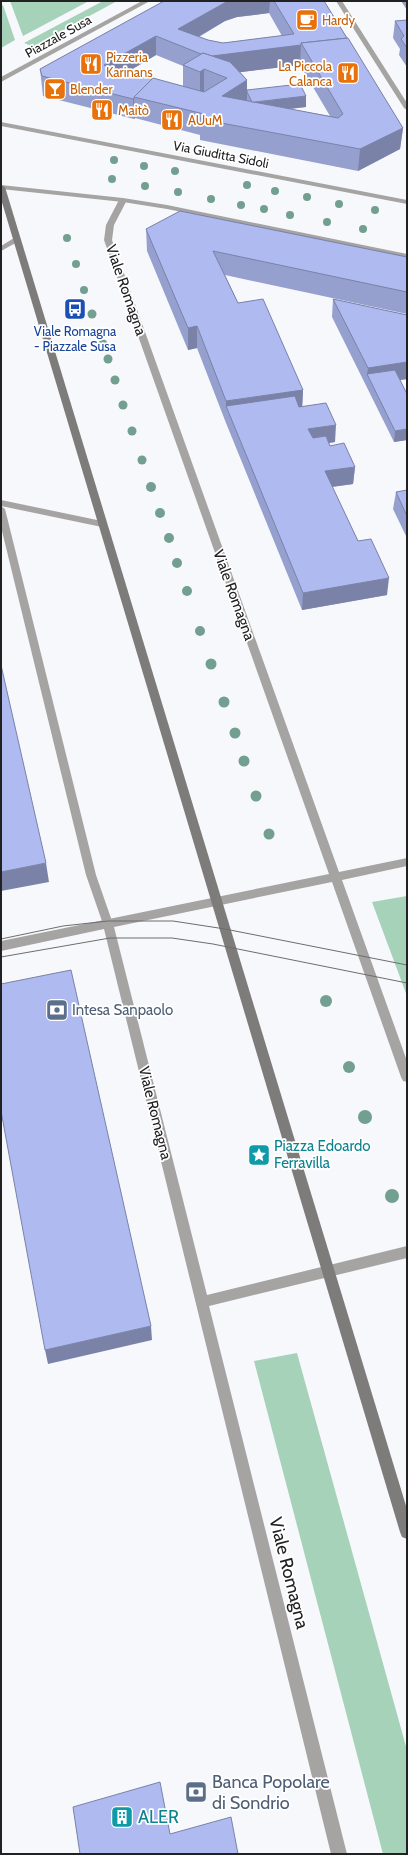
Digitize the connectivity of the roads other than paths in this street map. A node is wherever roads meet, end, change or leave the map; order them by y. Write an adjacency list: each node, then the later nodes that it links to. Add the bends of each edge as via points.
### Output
1 (147, 1): 3 (street, Piazzale Susa)
2 (339, 1): 4 (street)
3 (1, 80)
4 (407, 108)
5 (1, 124): 8 (street, Via Giuditta Sidoli)
6 (1, 187): 7 (street); 9 (main road)
7 (123, 200): 11 (street); 16 (street, Viale Romagna, via 110,225 108,240)
8 (407, 202)
9 (17, 240): 10 (street); 14 (main road)
10 (1, 249)
11 (407, 256)
12 (1, 503): 14 (street)
13 (1, 510): 18 (street, Viale Romagna, via 91,875)
14 (102, 524): 17 (main road)
15 (407, 862): 16 (street)
16 (334, 877): 17 (street); 20 (street)
17 (216, 901): 18 (street); 22 (main road)
18 (108, 924): 19 (street); 23 (street, Viale Romagna)
19 (1, 946)
20 (407, 1077)
21 (407, 1252): 22 (street)
22 (328, 1271): 23 (street); 24 (main road)
23 (202, 1302): 25 (street, Viale Romagna)
24 (407, 1532)
25 (340, 1854)

